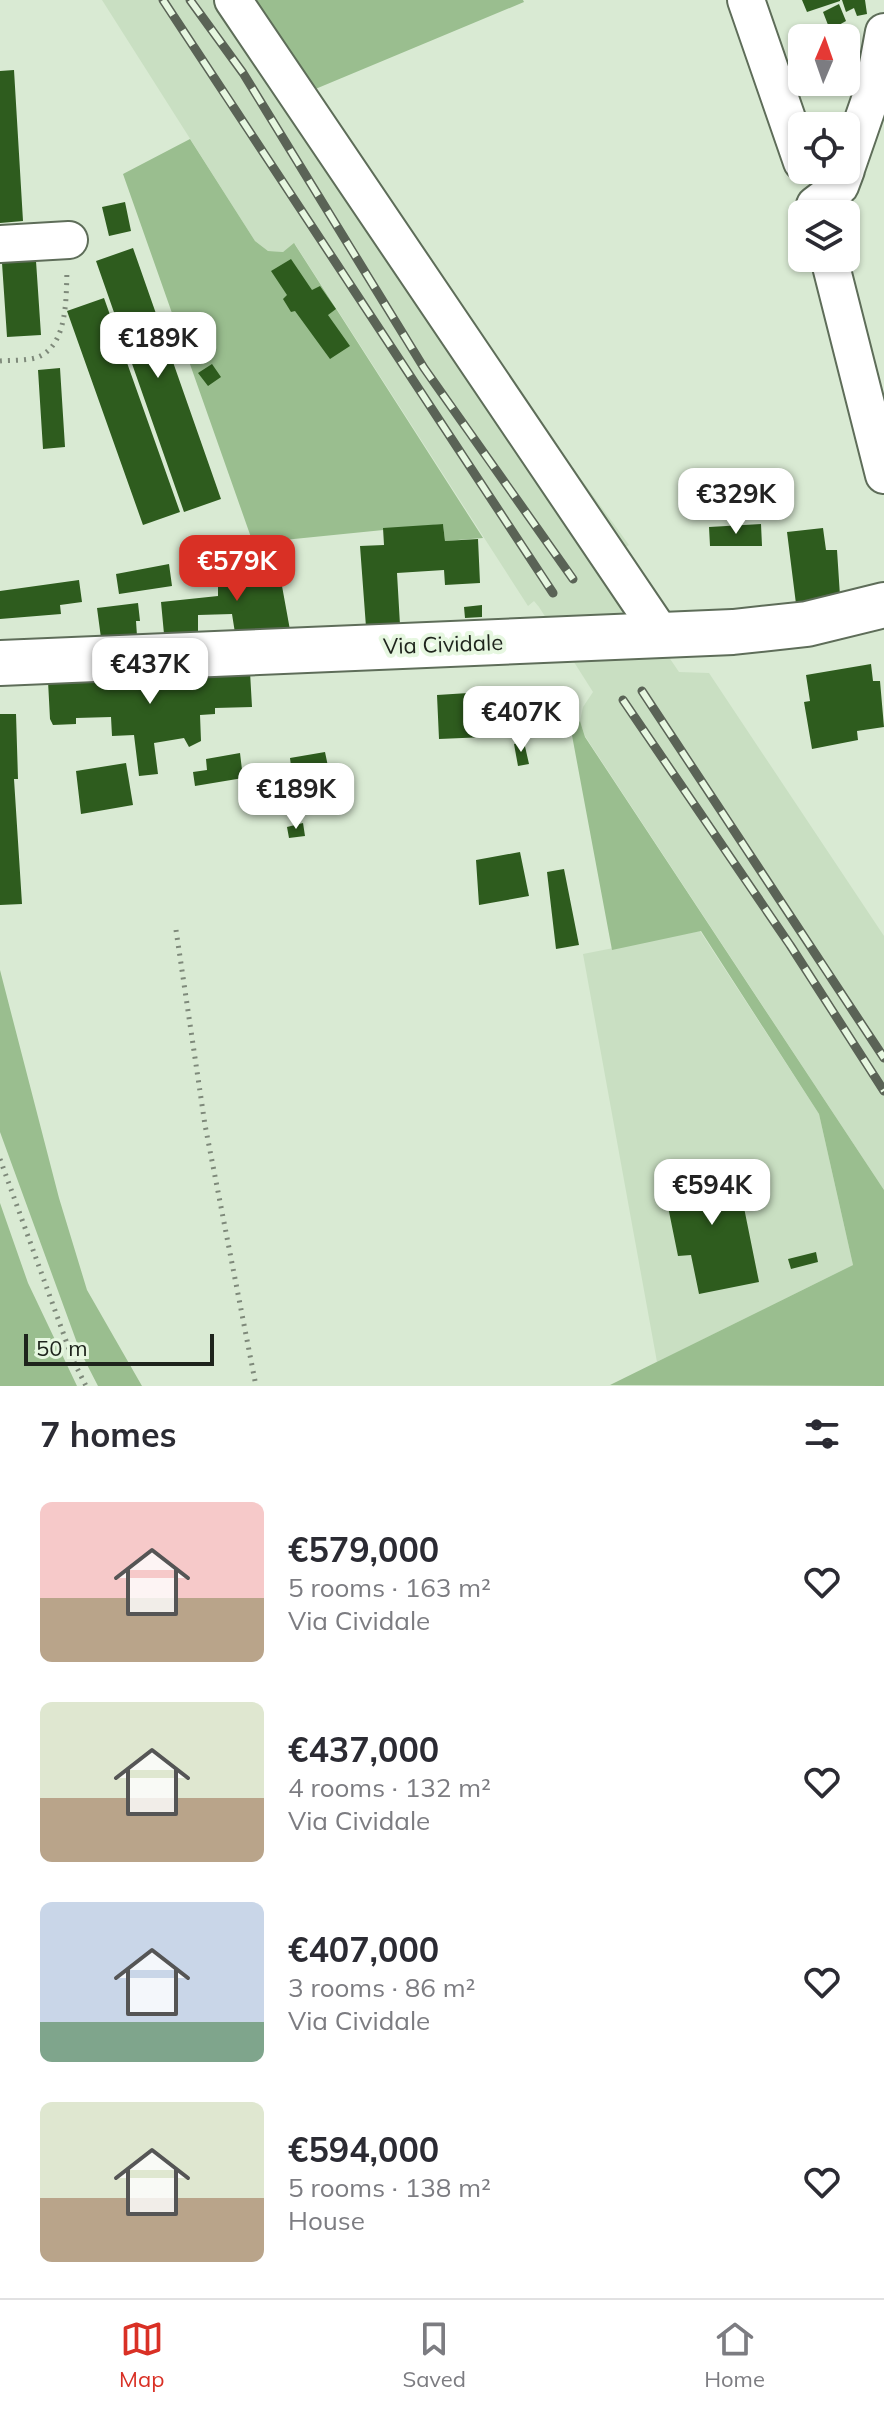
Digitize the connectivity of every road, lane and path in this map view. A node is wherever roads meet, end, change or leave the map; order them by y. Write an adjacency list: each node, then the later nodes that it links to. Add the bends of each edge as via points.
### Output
1 (233, 0): 14 (street)
2 (746, 0): 4 (street)
3 (884, 32): 5 (street)
4 (788, 122)
5 (860, 129)
6 (841, 184): 7 (street)
7 (825, 200)
8 (69, 240): 9 (street); 11 (path, via 65,305 56,343 39,357)
9 (0, 244)
10 (833, 272): 12 (street)
11 (0, 361)
12 (884, 475)
13 (884, 605): 14 (main road, Via Cividale, via 769,629)
14 (662, 635): 15 (main road, Via Cividale)
15 (0, 663)
16 (176, 930): 19 (path, via 205,1125)
17 (0, 1159): 18 (path)
18 (86, 1386)
19 (256, 1386)

